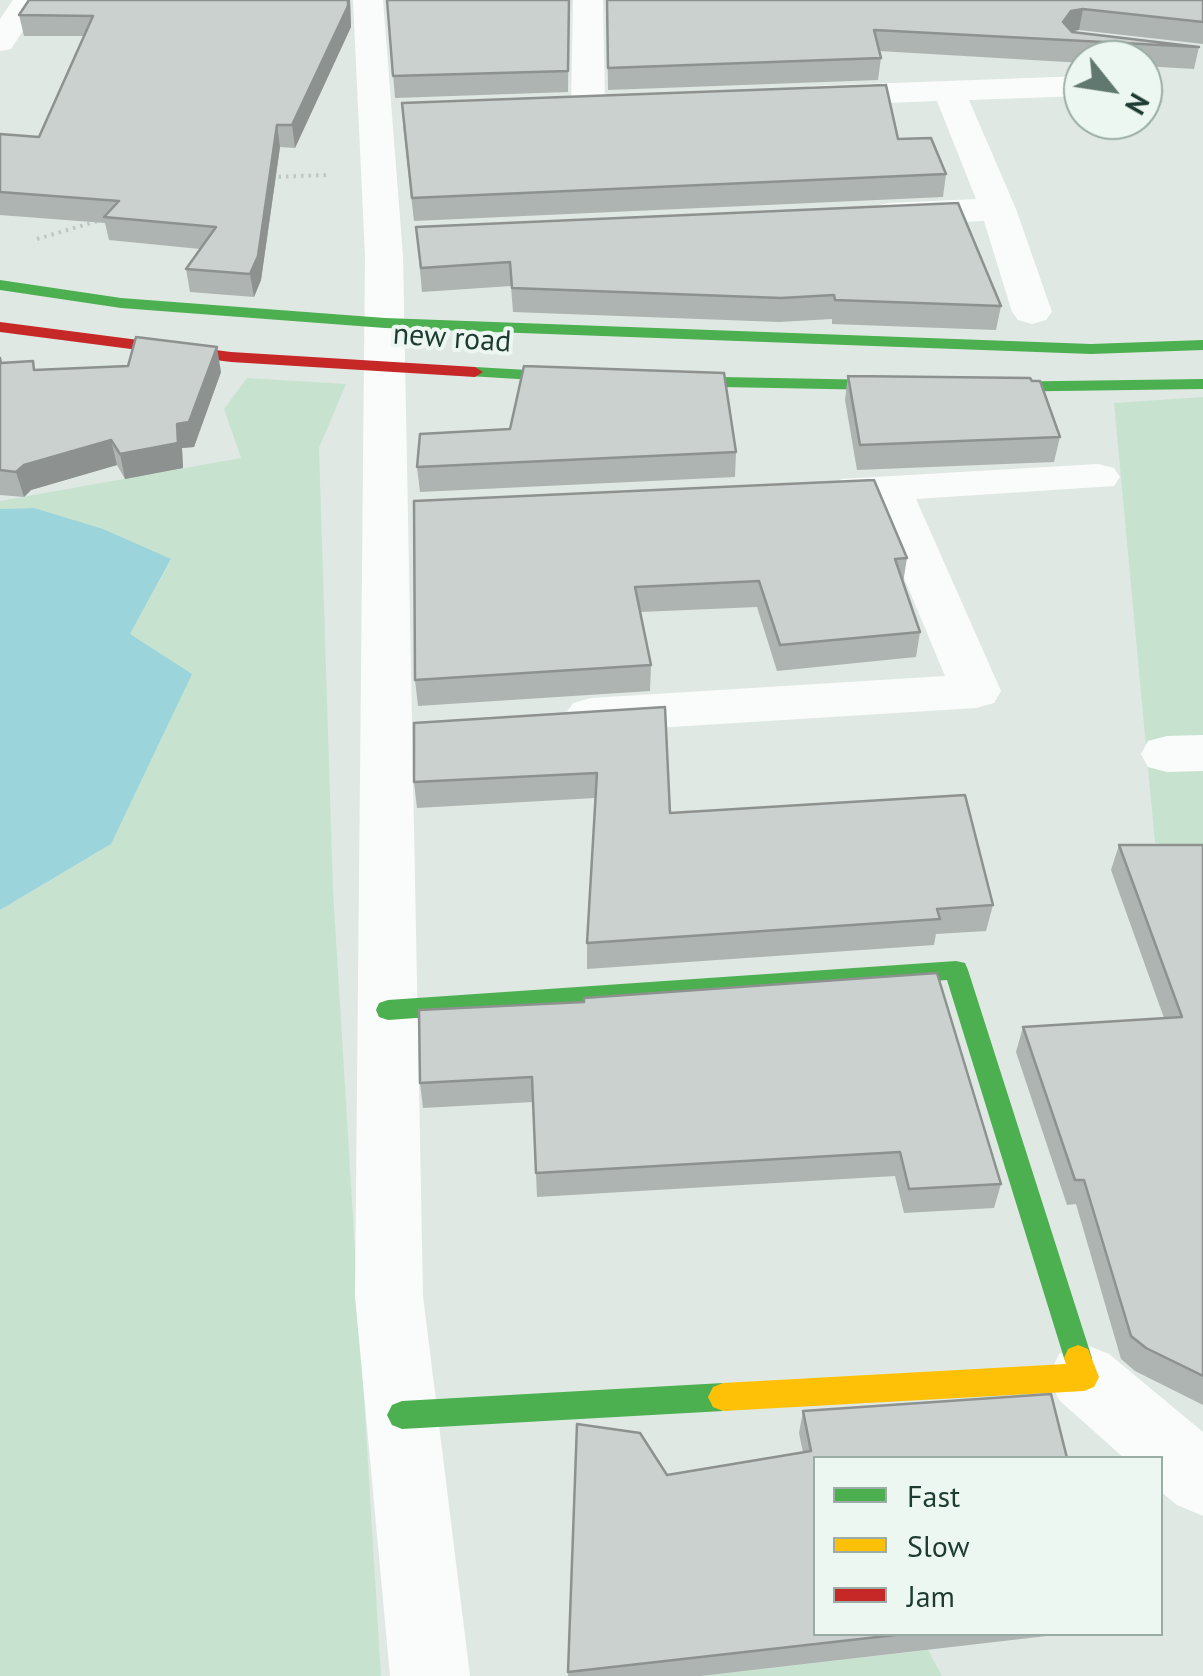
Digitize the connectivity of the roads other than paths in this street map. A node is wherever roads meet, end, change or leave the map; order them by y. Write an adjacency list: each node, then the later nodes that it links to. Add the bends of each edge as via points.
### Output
1 (28, 0): 4 (street)
2 (368, 0): 12 (street)
3 (588, 0): 9 (street)
4 (0, 42)
5 (1063, 70): 6 (street)
6 (949, 91): 7 (street); 13 (street)
7 (778, 98)
8 (626, 104): 9 (street)
9 (588, 105): 10 (street)
10 (549, 106)
11 (414, 112): 12 (street)
12 (375, 113): 16 (street)
13 (998, 209): 14 (street); 18 (street)
14 (859, 215)
15 (422, 235): 16 (street)
16 (383, 236): 20 (street)
17 (0, 285): 20 (main road, new road)
18 (1032, 312)
19 (0, 327): 20 (main road, new road, via 231,357)
20 (385, 344): 21 (main road, new road); 22 (main road, new road, via 616,380); 27 (street, via 405,510 406,728)
21 (1203, 345)
22 (1203, 384)
23 (1098, 476): 24 (street)
24 (890, 487): 25 (street); 26 (street, via 976,690)
25 (812, 490)
26 (544, 718)
27 (388, 1010): 28 (main road, via 956,970); 29 (street, via 389,1296)
28 (1084, 1376): 29 (main road); 30 (street)
29 (402, 1416): 31 (street)
30 (1203, 1480)
31 (430, 1676)

